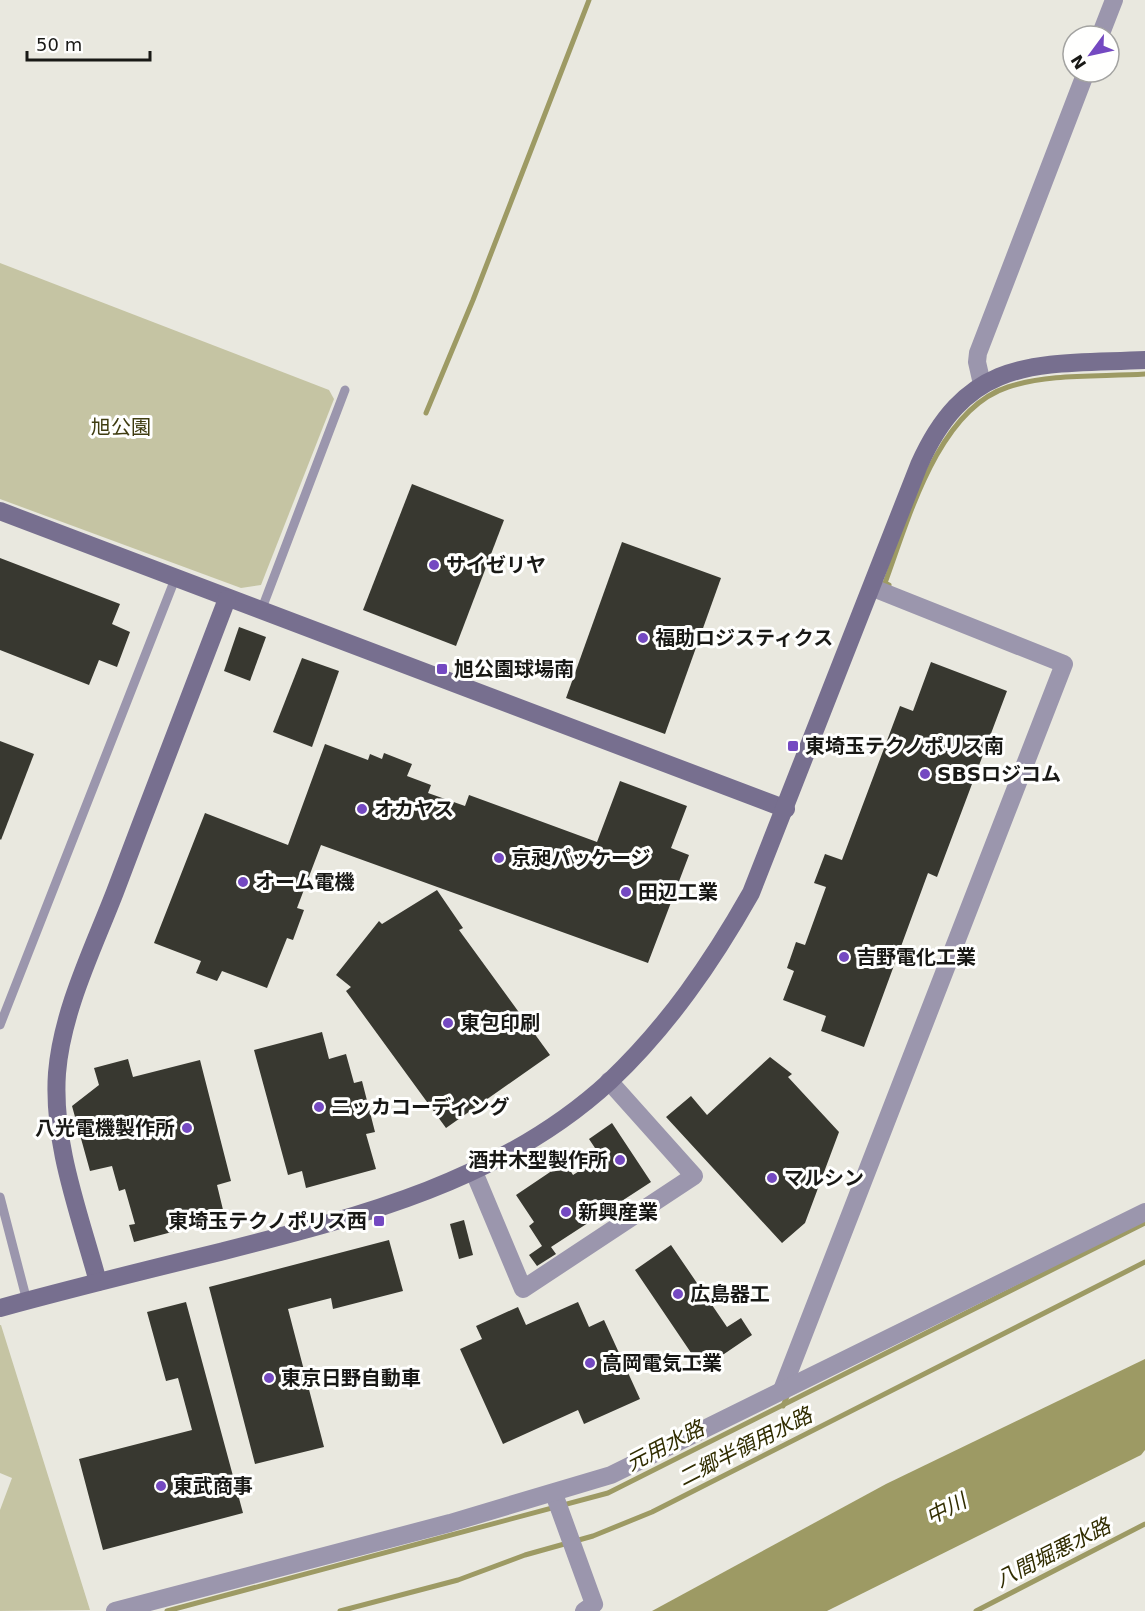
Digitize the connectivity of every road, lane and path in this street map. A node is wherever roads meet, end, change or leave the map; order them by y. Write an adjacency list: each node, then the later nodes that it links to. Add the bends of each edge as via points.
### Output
1 (1114, 0): 2 (street)
2 (1105, 24)
3 (1081, 84): 5 (street, via 978,353)
4 (1145, 360): 5 (street, via 1023,368)
5 (982, 384): 9 (street, via 958,405 930,442)
6 (345, 390): 11 (lane)
7 (0, 511): 8 (street)
8 (175, 579): 10 (street); 13 (lane)
9 (873, 588): 12 (street); 21 (street, via 1064,664)
10 (227, 599): 11 (street); 18 (street, via 85,970 57,1073 63,1153)
11 (261, 611): 12 (street)
12 (786, 809): 14 (street, via 751,893 721,947 681,1003)
13 (0, 1025)
14 (609, 1082): 15 (street, via 528,1140); 15 (street, via 694,1176 523,1289)
15 (474, 1172): 18 (street, via 337,1222)
16 (0, 1197): 19 (lane)
17 (1145, 1212): 21 (street)
18 (98, 1282): 19 (street)
19 (27, 1301): 20 (street)
20 (0, 1308)
21 (782, 1390): 22 (street, via 611,1475)
22 (554, 1494): 23 (street); 24 (street)
23 (589, 1608)
24 (115, 1611)

